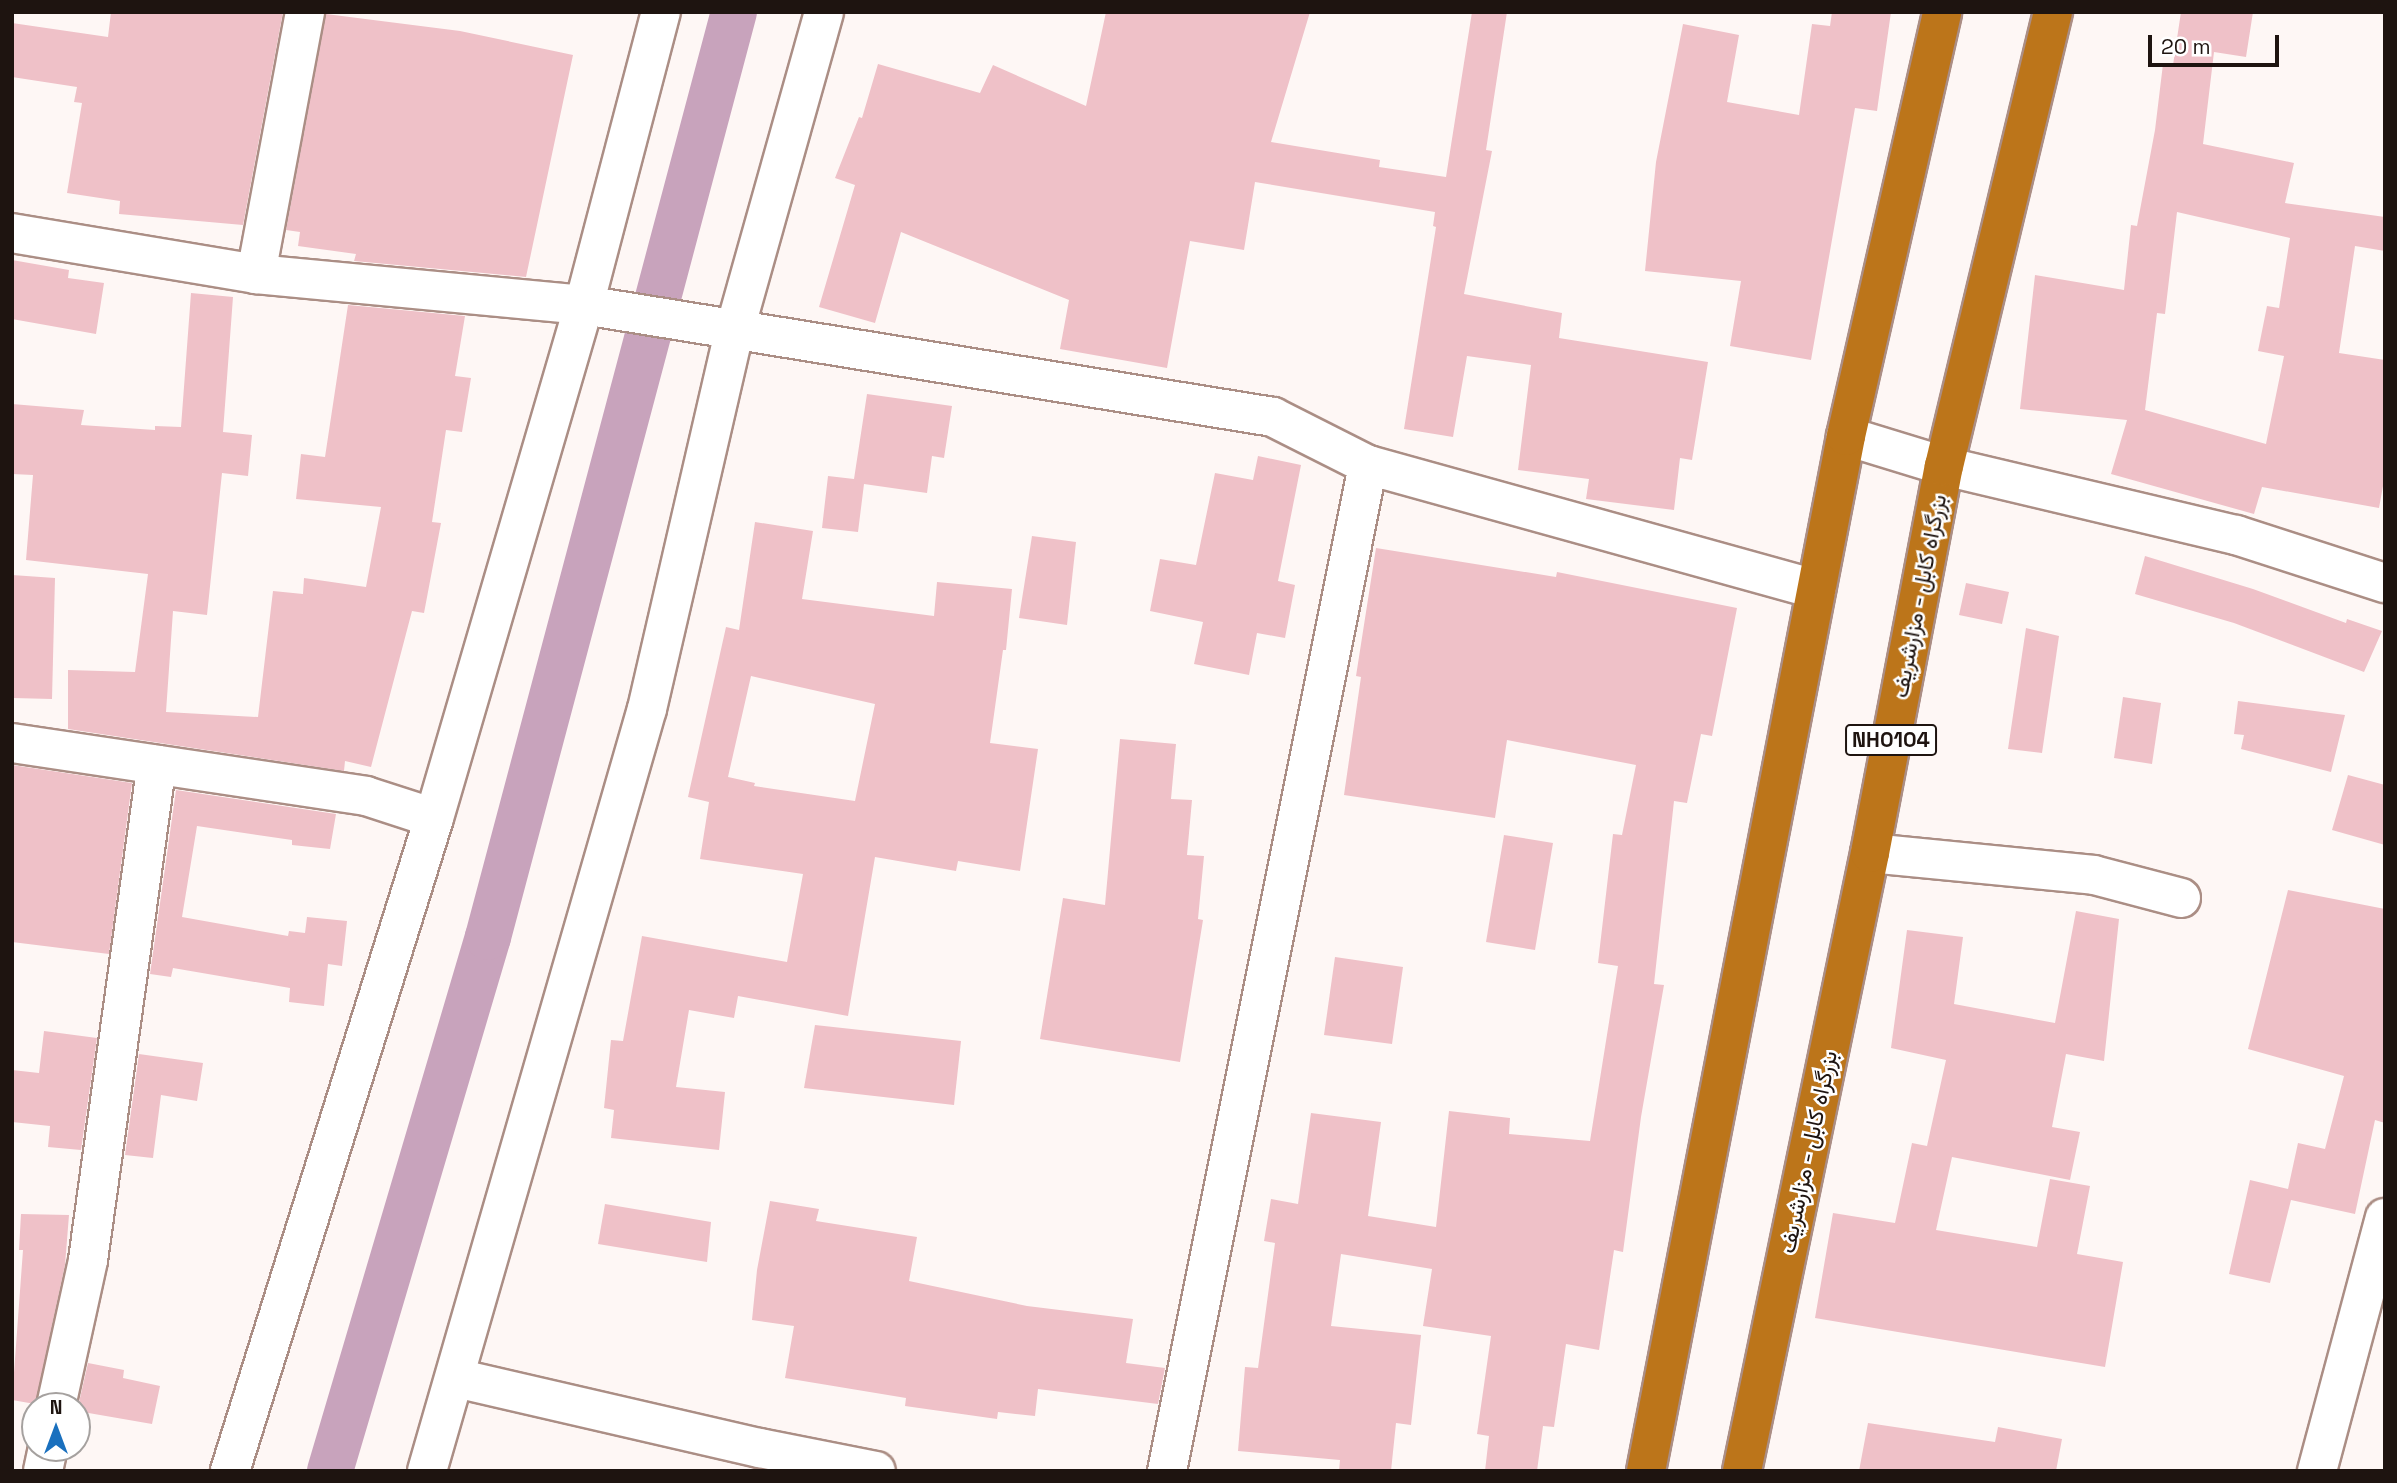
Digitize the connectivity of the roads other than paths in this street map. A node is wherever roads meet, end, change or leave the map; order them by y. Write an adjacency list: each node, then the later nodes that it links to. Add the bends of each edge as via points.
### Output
1 (305, 12): 7 (street)
2 (661, 12): 8 (street)
3 (824, 12): 9 (street)
4 (1942, 12): 10 (highway)
5 (2053, 12): 12 (highway, بزرگراه کابل - مزارشریف / NH0104)
6 (12, 233): 7 (street)
7 (256, 274): 8 (street)
8 (584, 305): 9 (street); 17 (street)
9 (735, 329): 11 (street, via 1273,417); 21 (street, via 647,709)
10 (1846, 436): 12 (street); 14 (highway)
11 (1368, 465): 14 (street); 27 (street)
12 (1944, 466): 13 (street, via 2236,535); 18 (highway, بزرگراه کابل - مزارشریف / NH0104)
13 (2385, 583)
14 (1816, 589): 28 (highway)
15 (12, 743): 16 (street)
16 (157, 765): 17 (street, via 366,796); 22 (street, via 88,1261)
17 (434, 818): 24 (street)
18 (1870, 853): 19 (street, via 2094,876); 29 (highway, بزرگراه کابل - مزارشریف / NH0104)
19 (2181, 898)
20 (2385, 1219): 30 (street)
21 (456, 1378): 23 (street); 25 (street)
22 (60, 1392)
23 (759, 1459): 26 (street)
24 (230, 1471)
25 (427, 1471)
26 (876, 1471)
27 (1167, 1471)
28 (1646, 1471)
29 (1742, 1471)
30 (2317, 1471)

